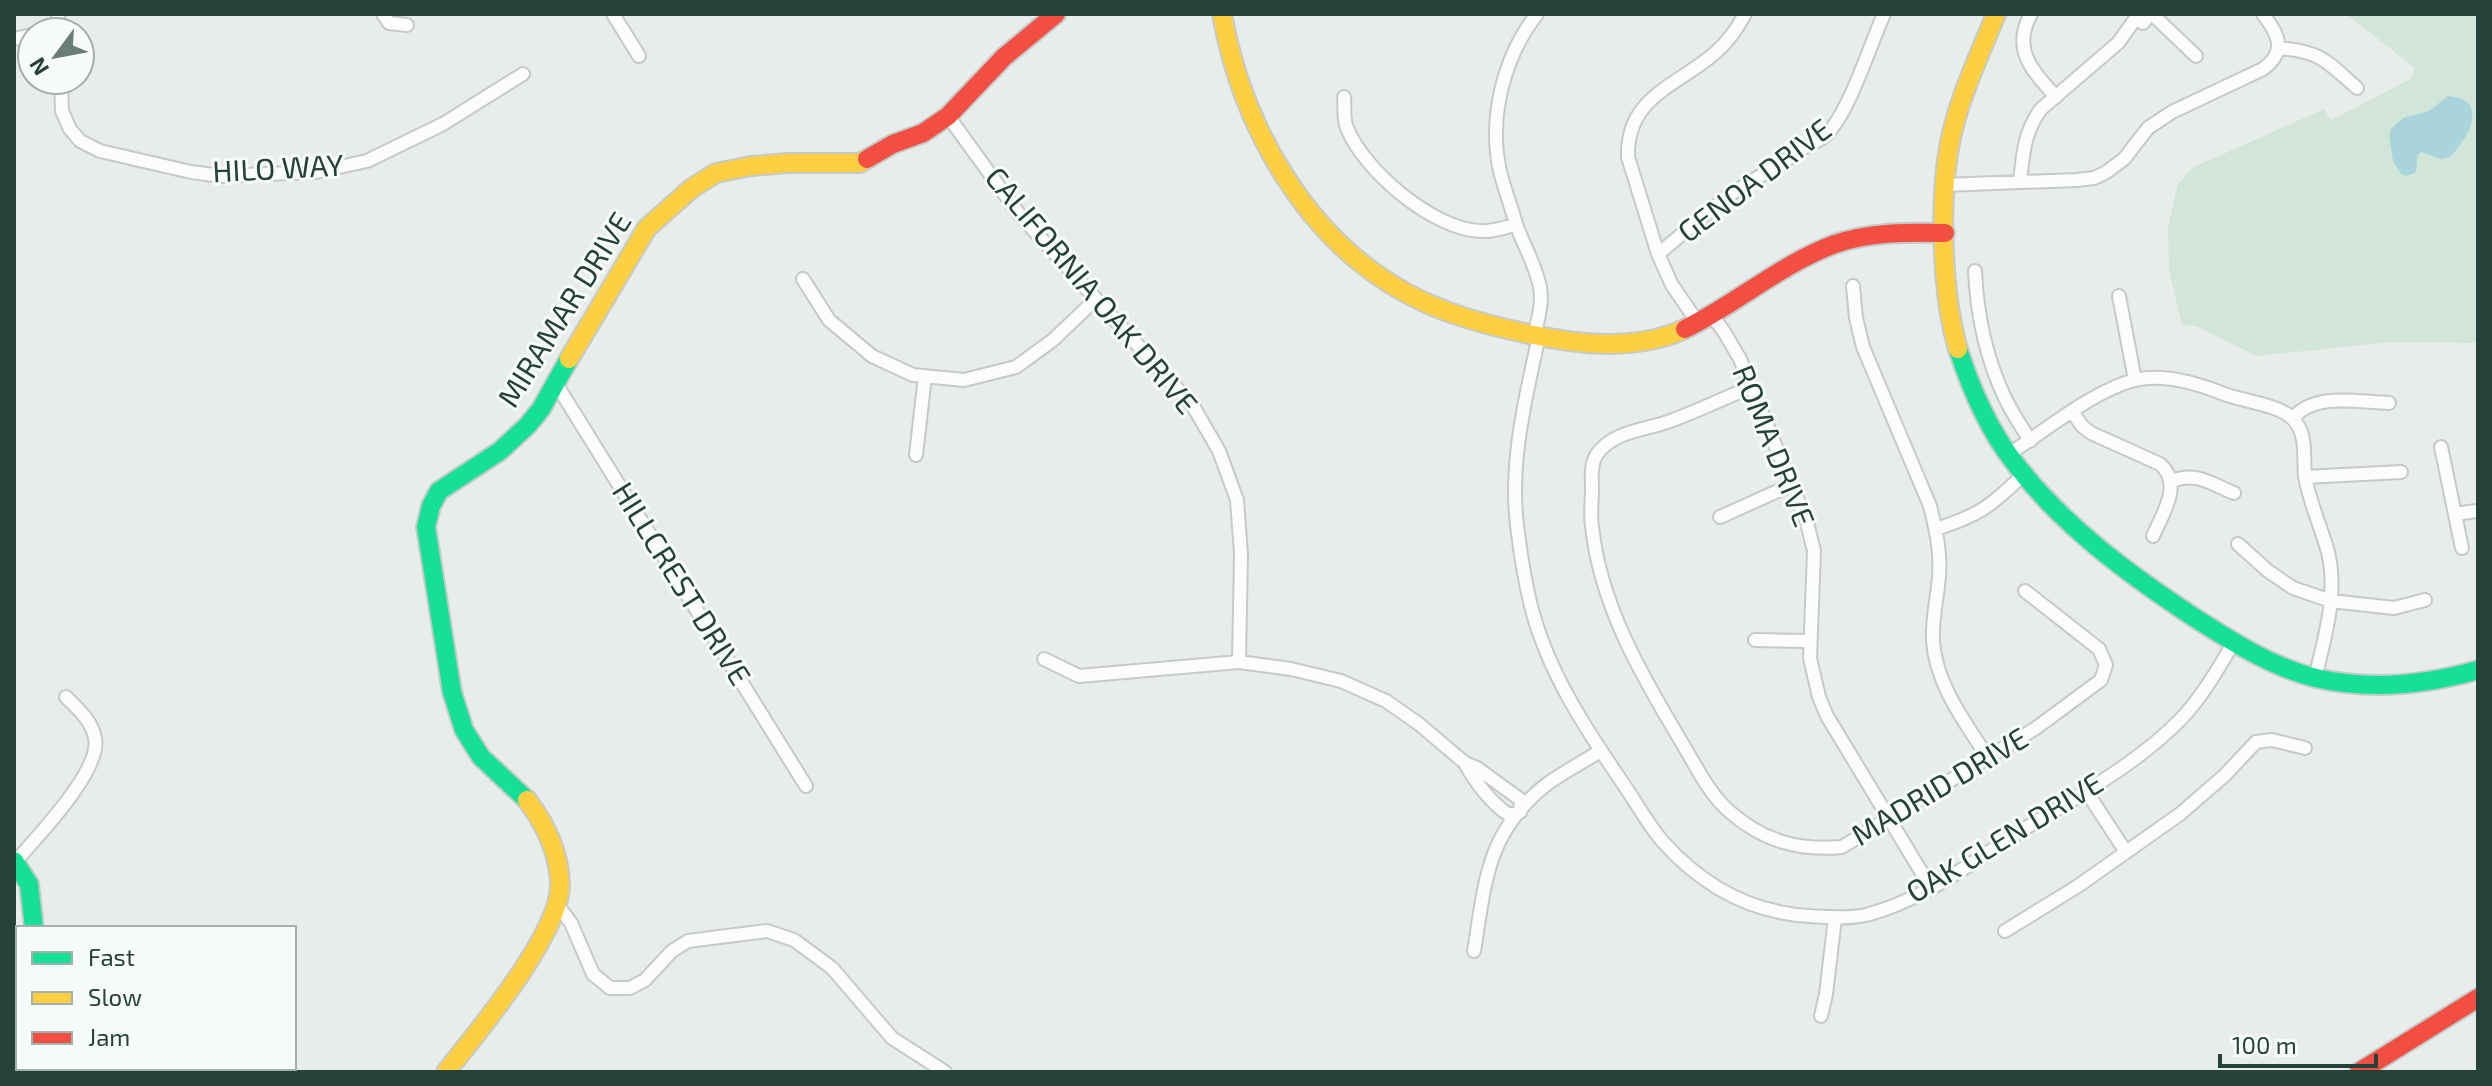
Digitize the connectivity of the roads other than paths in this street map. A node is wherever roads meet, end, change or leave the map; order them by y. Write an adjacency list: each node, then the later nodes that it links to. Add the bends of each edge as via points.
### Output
1 (383, 14): 12 (street, via 389,23)
2 (613, 14): 14 (street)
3 (1056, 14): 21 (street, MIRAMAR DRIVE, via 1004,57)
4 (1222, 14): 33 (street, via 1235,72 1257,127 1328,233 1395,287 1431,305 1470,321)
5 (1537, 14): 24 (street, OAK GLEN DRIVE, via 1507,68 1496,134 1499,169)
6 (1745, 14): 26 (street, ROMA DRIVE, via 1715,53 1645,103 1635,117 1628,157)
7 (1884, 14): 26 (street, GENOA DRIVE, via 1841,115 1827,134 1728,196)
8 (1996, 14): 23 (street, via 1960,103)
9 (2031, 14): 20 (street, via 2023,34 2025,55)
10 (2151, 14): 15 (street); 20 (street, via 2143,23 2136,18 2118,43)
11 (2263, 14): 13 (street, via 2276,30)
12 (407, 25)
13 (2279, 48): 17 (street, via 2320,56); 22 (street, via 2263,69 2148,128 2124,159 2105,173 2077,180)
14 (639, 56)
15 (2196, 56)
16 (523, 74): 18 (street, HILO WAY, via 443,124 353,166 316,172 221,176 100,151 70,129)
17 (2357, 88)
18 (62, 96)
19 (1344, 97): 24 (street, via 1346,127 1366,158 1415,205 1454,226 1480,231)
20 (2056, 97): 22 (street, via 2034,118 2024,142)
21 (948, 116): 31 (street, CALIFORNIA OAK DRIVE, via 1019,214); 36 (street, MIRAMAR DRIVE, via 860,163 751,166 716,173 692,188 647,228)
22 (2020, 182): 23 (street)
23 (1944, 185): 25 (street)
24 (1516, 224): 33 (street, OAK GLEN DRIVE, via 1540,286)
25 (1945, 233): 32 (street, via 1868,235 1822,249); 43 (street, via 1946,295 1966,376)
26 (1658, 254): 32 (street, ROMA DRIVE, via 1672,285)
27 (1975, 271): 41 (street, via 1983,339 2005,398)
28 (803, 279): 34 (street, via 829,320 872,356)
29 (1853, 286): 54 (street, via 1863,347)
30 (2119, 296): 35 (street)
31 (1096, 299): 34 (street, via 1016,367 964,380); 65 (street, CALIFORNIA OAK DRIVE, via 1193,406 1219,451 1237,500)
32 (1705, 319): 33 (street, via 1658,339 1604,345); 37 (street, ROMA DRIVE, via 1723,330)
33 (1536, 336): 70 (street, OAK GLEN DRIVE, via 1515,482 1517,530 1531,607 1548,656)
34 (925, 376): 44 (street)
35 (2135, 380): 39 (street); 40 (street, via 2163,378 2205,386)
36 (555, 382): 73 (street, HILLCREST DRIVE); 80 (street, MIRAMAR DRIVE, via 528,425 500,451 439,491 425,533 452,692 464,730 481,757 528,801 546,827 560,885)
37 (1751, 387): 49 (street, ROMA DRIVE); 76 (street, MADRID DRIVE, via 1670,422 1619,437 1596,456 1592,525 1603,581 1648,685 1728,811 1779,843 1815,849 1842,847)
38 (2389, 403): 40 (street, via 2316,403)
39 (2073, 413): 41 (street); 48 (street, via 2091,433 2160,464)
40 (2293, 418): 47 (street, via 2304,439)
41 (2030, 441): 43 (street)
42 (2441, 447): 52 (street)
43 (2009, 454): 46 (street)
44 (916, 455)
45 (2401, 472): 47 (street)
46 (2024, 474): 54 (street, via 1994,504); 63 (street, via 2118,564)
47 (2305, 477): 60 (street, via 2328,553)
48 (2172, 481): 50 (street, via 2196,477); 55 (street)
49 (1791, 485): 53 (street); 62 (street, ROMA DRIVE, via 1814,551)
50 (2234, 493)
51 (2477, 511): 52 (street)
52 (2455, 514): 57 (street)
53 (1720, 517)
54 (1936, 529): 71 (street, via 1940,552 1933,643 1950,697)
55 (2153, 536)
56 (2238, 544): 60 (street, via 2293,588)
57 (2462, 548)
58 (2025, 591): 71 (street, MADRID DRIVE, via 2099,649 2106,665 2101,680)
59 (2425, 600): 60 (street, via 2394,608)
60 (2331, 601): 67 (street)
61 (1755, 640): 62 (street)
62 (1809, 641): 76 (street, ROMA DRIVE, via 1827,716)
63 (2234, 642): 67 (street); 74 (street, OAK GLEN DRIVE, via 2181,718 2135,759)
64 (1044, 659): 65 (street, via 1079,676)
65 (1239, 662): 72 (street, via 1341,681 1386,701)
66 (2478, 670): 67 (street, via 2434,682 2385,686)
67 (2315, 678)
68 (66, 697): 78 (street, via 93,731 96,750 78,787)
69 (2305, 748): 77 (street, via 2256,742 2180,814)
70 (1600, 751): 75 (street, via 1544,786); 81 (street, OAK GLEN DRIVE, via 1663,842 1702,879 1746,903 1785,915)
71 (1988, 758): 76 (street, MADRID DRIVE)
72 (1465, 763): 75 (street, via 1496,806); 75 (street, via 1521,800)
73 (806, 786)
74 (2086, 791): 77 (street); 79 (street, OAK GLEN DRIVE)
75 (1514, 814): 84 (street, via 1488,868)
76 (1889, 820): 79 (street, ROMA DRIVE)
77 (2126, 852): 83 (street)
78 (15, 862): 82 (street, via 32,889)
79 (1931, 888): 81 (street, OAK GLEN DRIVE, via 1887,908)
80 (557, 904): 87 (street, MIRAMAR DRIVE, via 537,947 495,1011); 88 (street, via 593,974 610,988 630,988 645,980 688,941 767,931 794,940 832,968 892,1038)
81 (1835, 918): 86 (street)
82 (34, 926)
83 (2005, 931)
84 (1474, 951)
85 (2478, 998): 89 (street)
86 (1821, 1016)
87 (446, 1072)
88 (945, 1072)
89 (2359, 1072)

